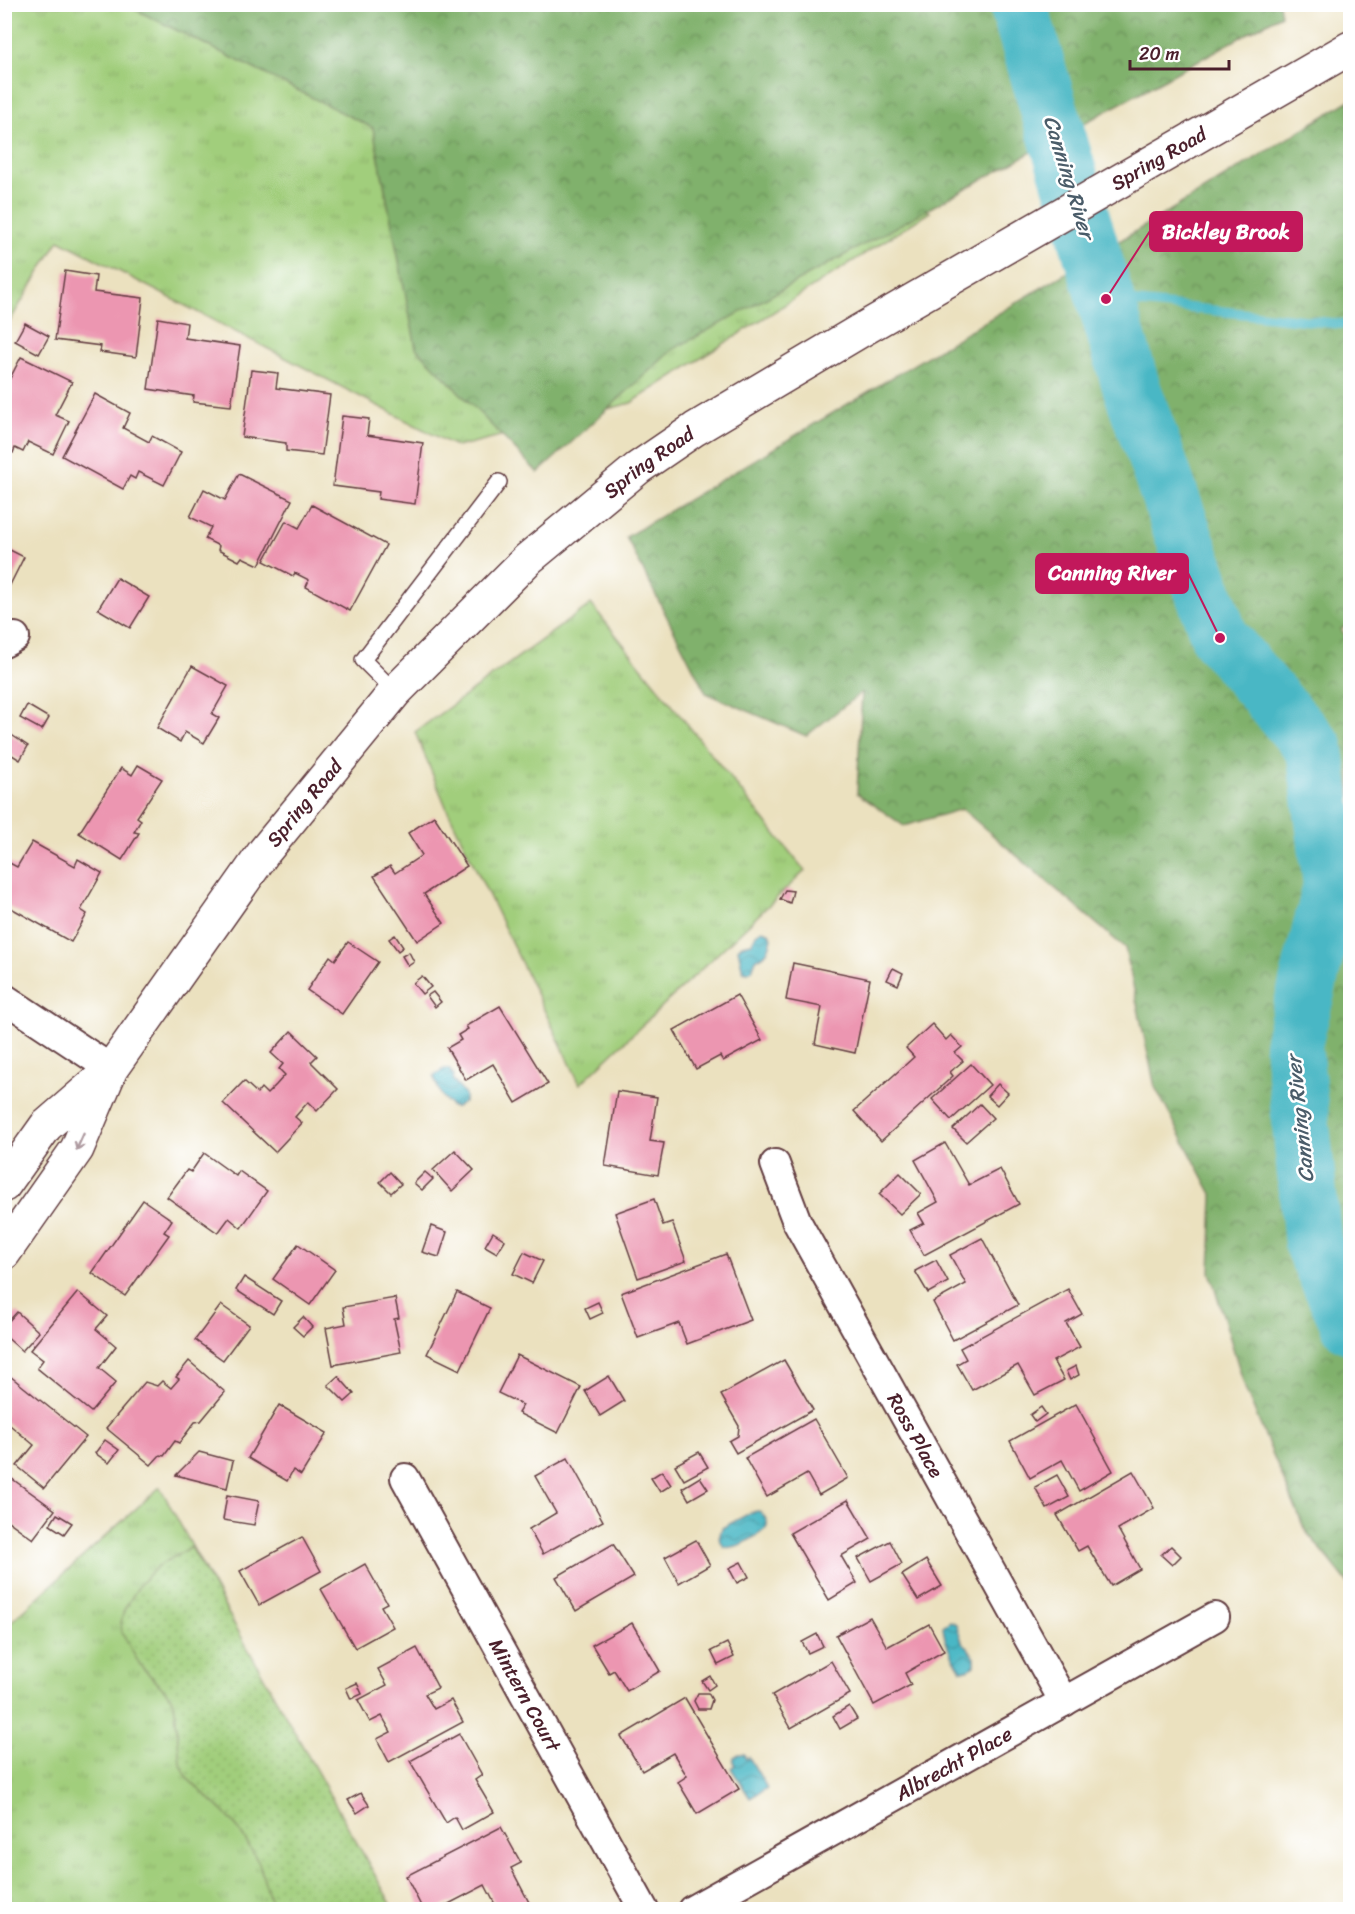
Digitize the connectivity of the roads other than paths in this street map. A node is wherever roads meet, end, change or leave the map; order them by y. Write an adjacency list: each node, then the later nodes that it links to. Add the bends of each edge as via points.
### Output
1 (1350, 48): 3 (main road, Spring Road, via 695,429 638,468 528,559)
2 (499, 482): 3 (lane, via 363,660)
3 (395, 692): 5 (main road, Spring Road, via 264,852)
4 (4, 998): 5 (street)
5 (111, 1069): 7 (main road, Spring Road, via 46,1126); 8 (main road, Spring Road, one-way to 8, via 77,1149)
6 (775, 1164): 11 (street, Ross Place, via 797,1222)
7 (4, 1185)
8 (4, 1253)
9 (405, 1479): 12 (street, Mintern Court)
10 (1215, 1617): 11 (street, Albrecht Place)
11 (1064, 1701): 13 (street, Albrecht Place)
12 (644, 1910)
13 (692, 1910)

